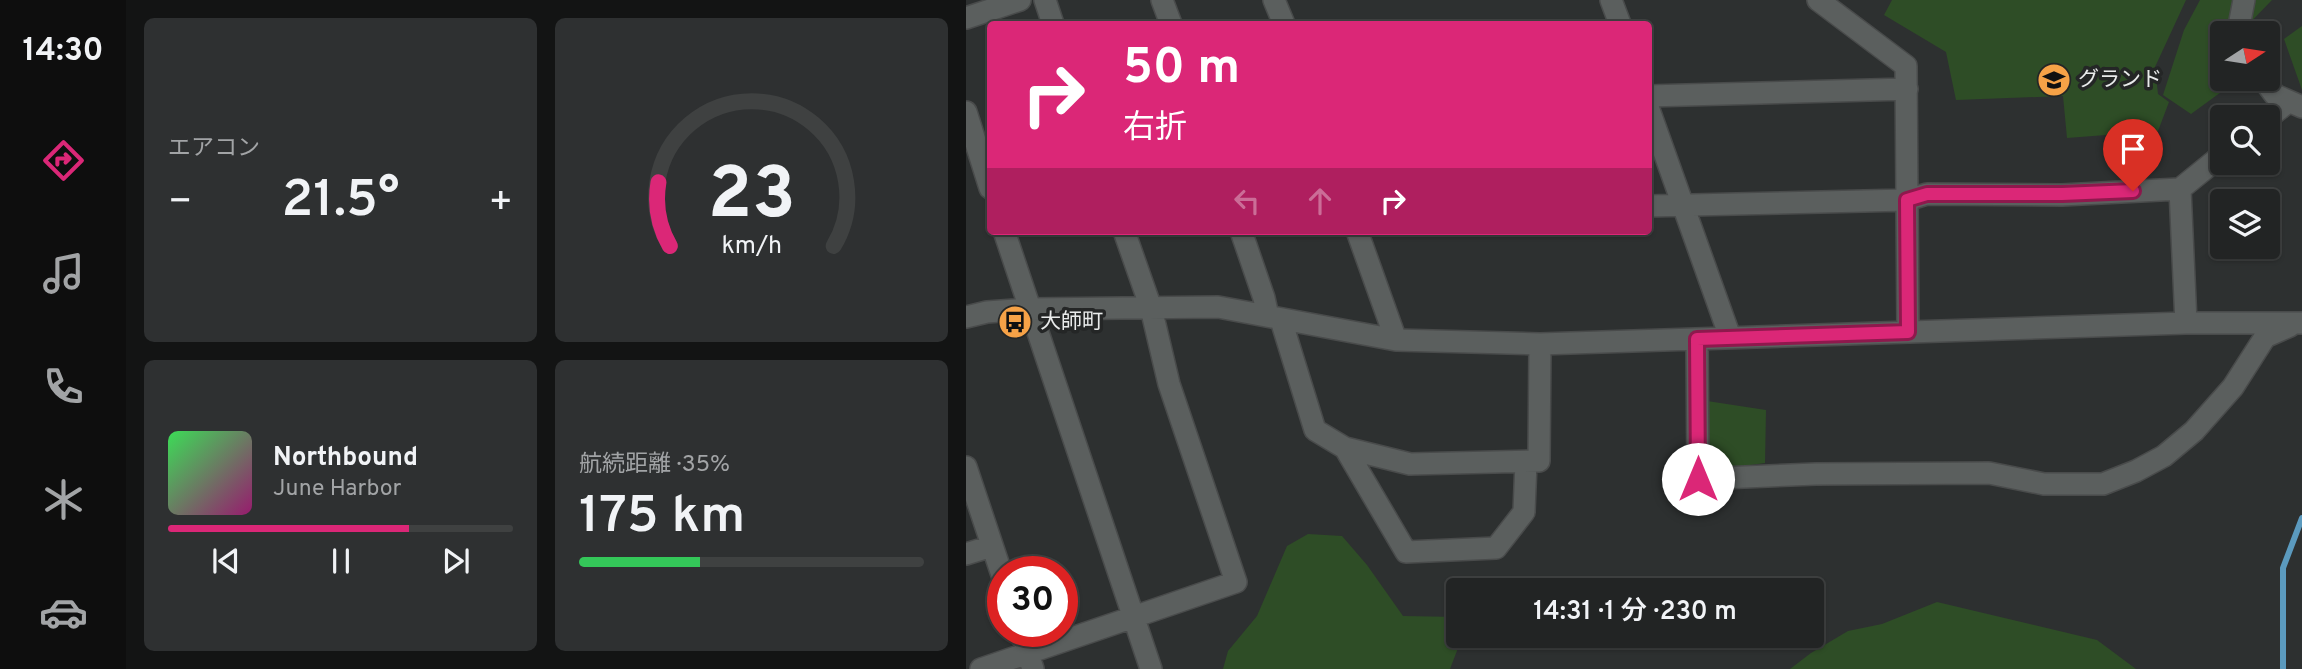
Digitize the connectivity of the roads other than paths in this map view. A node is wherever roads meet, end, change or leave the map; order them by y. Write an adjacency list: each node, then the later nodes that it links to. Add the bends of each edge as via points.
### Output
1 (1020, 0): 8 (street)
2 (1045, 0): 9 (street)
3 (1162, 0): 10 (street)
4 (1274, 0): 11 (street)
5 (1611, 0): 12 (street)
6 (1818, 0): 14 (street, via 1906,66)
7 (2244, 0): 13 (street)
8 (966, 18)
9 (1052, 21)
10 (1170, 21)
11 (1283, 21)
12 (1619, 21)
13 (2240, 21)
14 (1907, 89): 16 (street); 23 (street)
15 (2273, 91): 17 (street)
16 (1652, 96)
17 (2295, 104)
18 (966, 112): 21 (street)
19 (1652, 118): 25 (street)
20 (2210, 165): 22 (street)
21 (987, 178)
22 (2180, 189): 23 (street, via 1927,194); 35 (street)
23 (1907, 200): 25 (street); 36 (street)
24 (1652, 206): 25 (street)
25 (1684, 206): 37 (street)
26 (1005, 235): 31 (street)
27 (1125, 235): 30 (street)
28 (1242, 235): 33 (street)
29 (1358, 235): 39 (street)
30 (1151, 308): 31 (street); 33 (street, via 1218,307); 47 (street, via 1169,384 1236,582)
31 (1029, 309): 32 (street); 47 (street)
32 (966, 317)
33 (1274, 318): 39 (street); 41 (street, via 1315,430)
34 (2300, 320): 35 (street); 38 (street, via 2265,337 2233,387 2194,431 2164,456 2102,484 2044,484 1989,473 1698,479)
35 (2186, 323): 36 (street)
36 (1908, 332): 37 (street)
37 (1730, 337): 38 (street)
38 (1697, 339): 40 (street)
39 (1396, 340): 40 (street)
40 (1540, 344): 42 (street, via 1539,461)
41 (1345, 448): 42 (street, via 1410,464); 42 (street, via 1406,551 1496,548 1524,512)
42 (1526, 462)
43 (966, 467): 44 (street)
44 (992, 545): 45 (street); 46 (street)
45 (966, 554)
46 (996, 556)
47 (1135, 619): 48 (street); 50 (street)
48 (1030, 661): 49 (street)
49 (981, 669)
50 (1151, 669)

